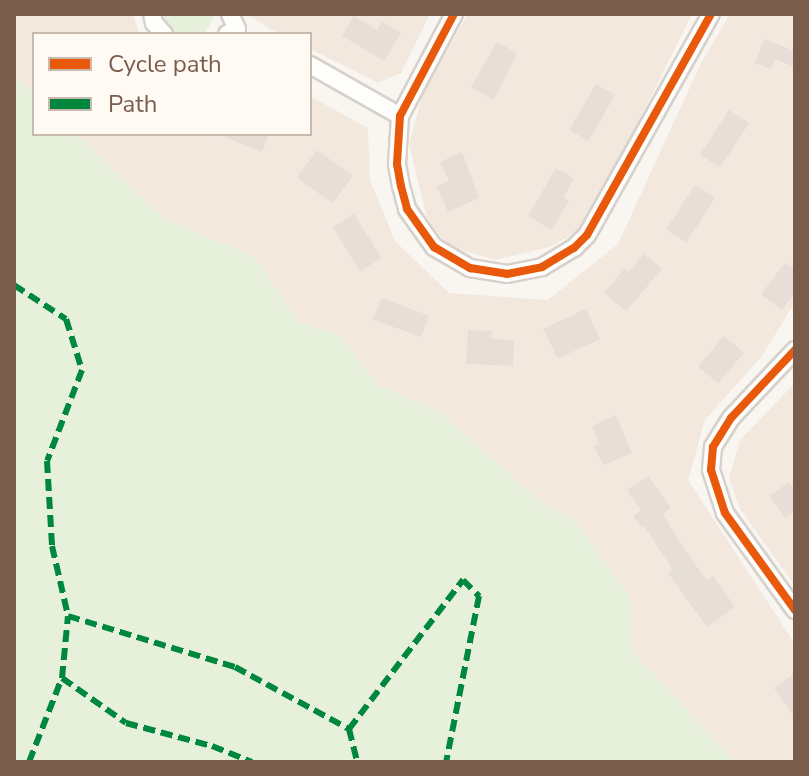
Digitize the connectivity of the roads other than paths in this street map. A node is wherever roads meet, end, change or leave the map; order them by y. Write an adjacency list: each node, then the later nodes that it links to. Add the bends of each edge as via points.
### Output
1 (152, 14): 4 (street)
2 (454, 14): 6 (street)
3 (711, 14): 6 (street, via 598,220 574,248 542,267 489,272 434,247 407,209 401,186)
4 (162, 32)
5 (312, 66): 6 (street)
6 (400, 116)
7 (795, 350): 8 (street, via 731,418 713,447 712,462 725,513)
8 (795, 610)

